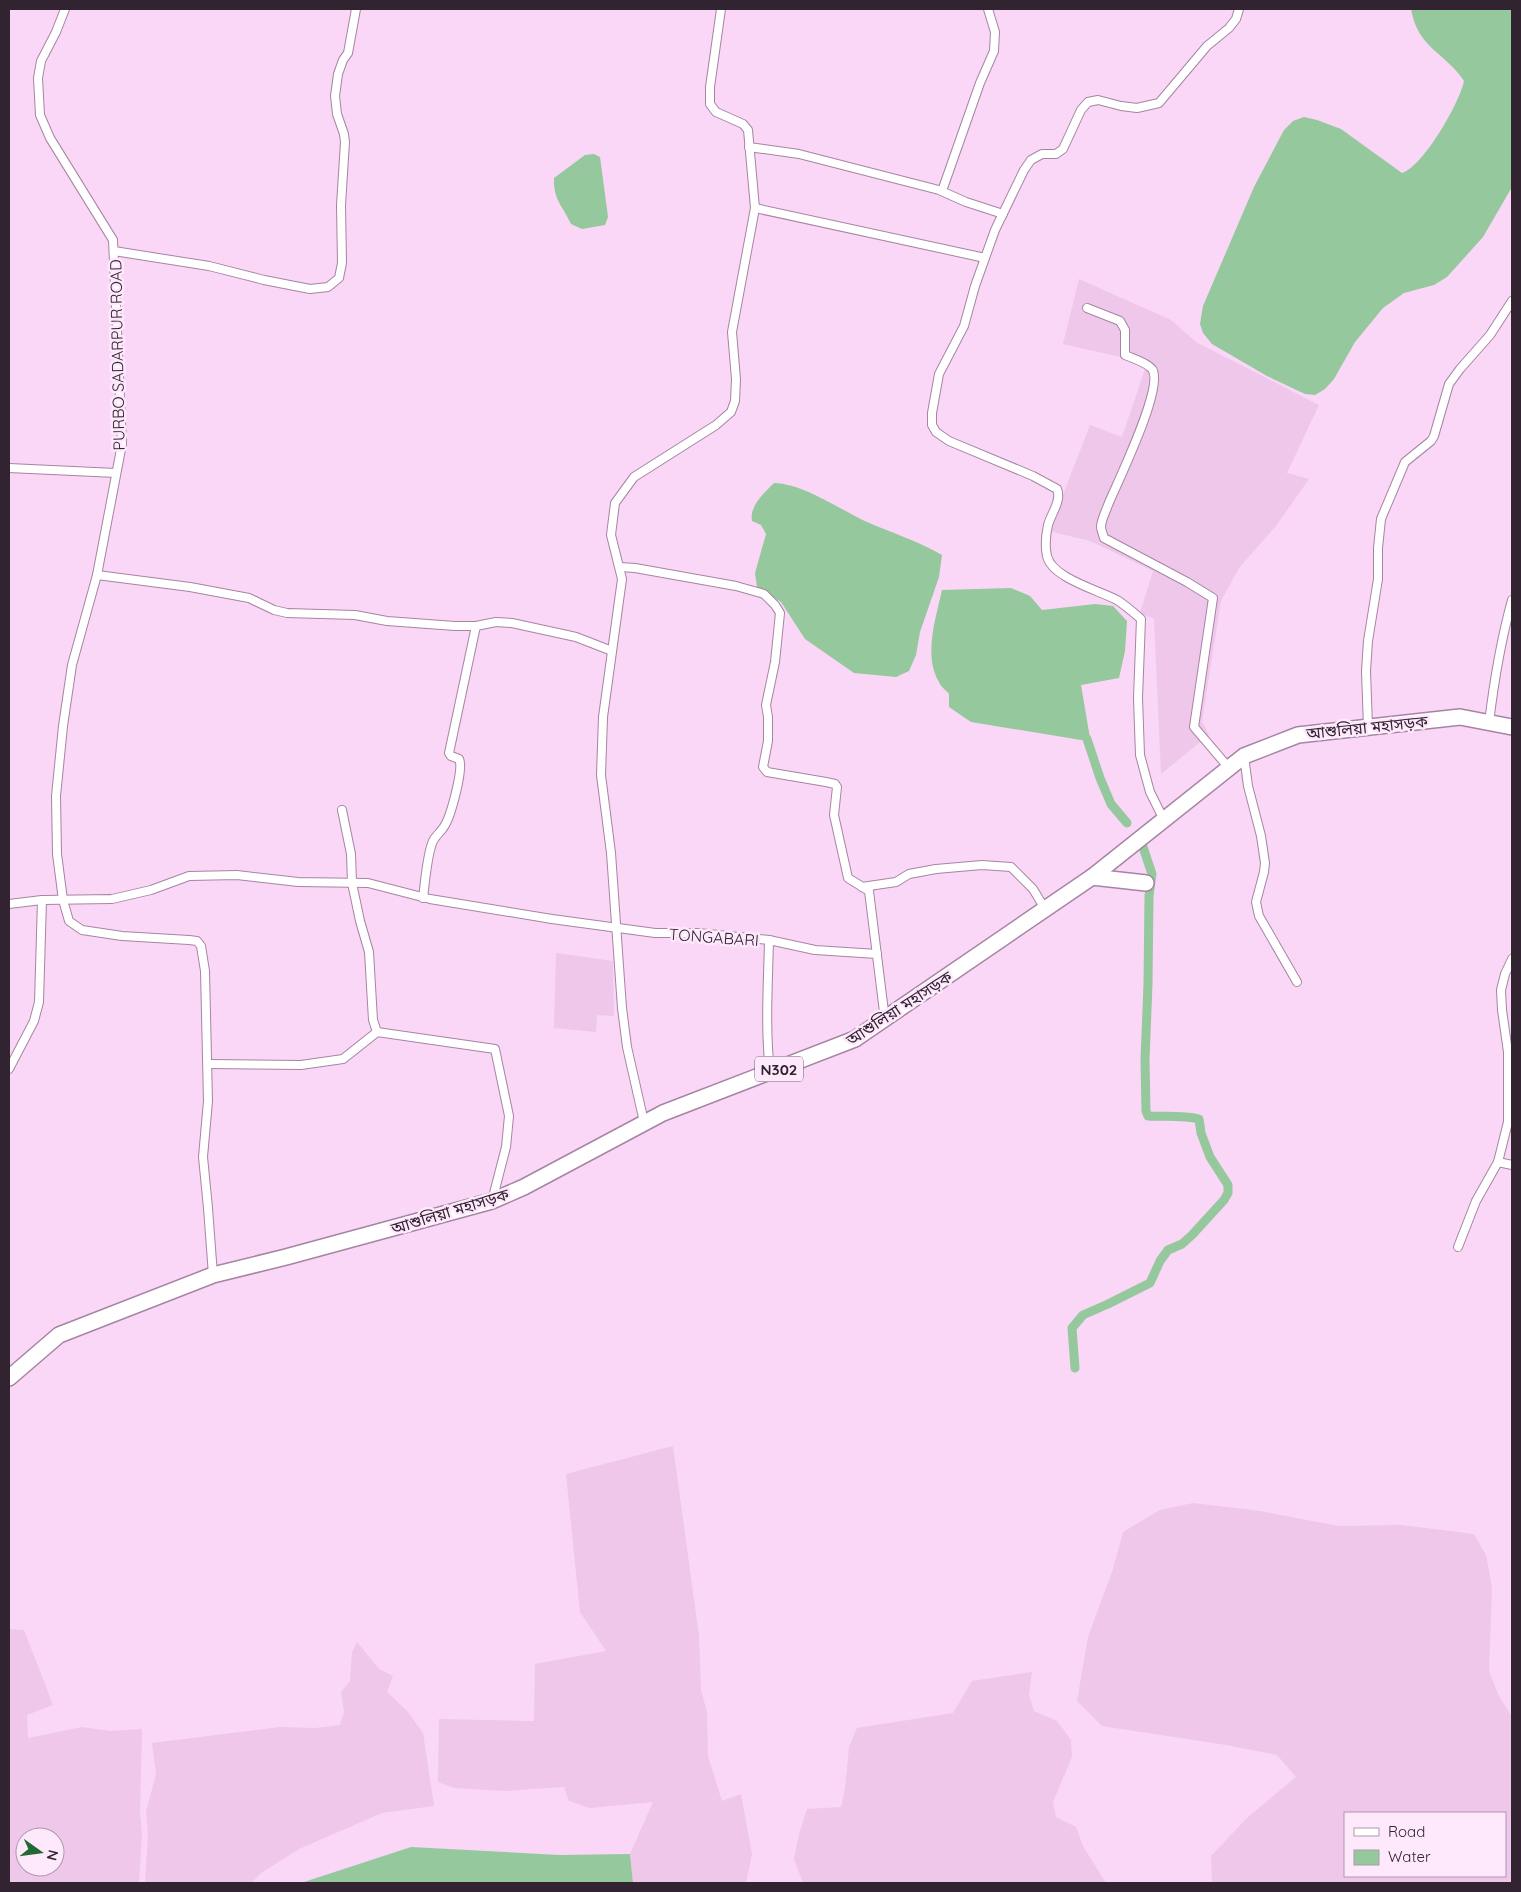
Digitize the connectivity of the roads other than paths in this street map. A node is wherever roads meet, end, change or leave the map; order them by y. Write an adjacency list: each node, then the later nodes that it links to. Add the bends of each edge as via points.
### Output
1 (65, 9): 10 (street, PURBO SADARPUR ROAD, via 41,61 38,78 40,115 50,138 113,240)
2 (356, 9): 10 (street, via 348,53 338,74 335,96 345,142 339,278 328,287 310,289 209,266)
3 (721, 9): 6 (street, via 710,104 716,112 743,124 748,130)
4 (988, 9): 7 (street, via 995,32 994,51)
5 (1239, 9): 9 (street, via 1229,28 1207,46 1159,103 1137,108 1098,100 1088,102 1063,149 1031,160)
6 (749, 147): 7 (street, via 799,154); 8 (street)
7 (942, 191): 9 (street)
8 (755, 208): 11 (street); 16 (street, via 732,332 736,379 731,412 634,477 615,503 611,535)
9 (1003, 214): 11 (street)
10 (114, 251): 15 (street, PURBO SADARPUR ROAD, via 122,444)
11 (985, 258): 27 (street, via 964,326 936,381 932,425 948,441 1057,489 1057,503 1048,525 1046,542 1049,563 1070,578 1118,600 1141,619 1140,755 1150,792)
12 (1512, 301): 22 (street, via 1490,335 1449,384 1434,436 1405,462 1381,519 1378,578 1366,671)
13 (1087, 308): 25 (street, via 1120,321 1126,355 1153,370 1155,384 1101,526 1104,538 1213,598 1194,727)
14 (9, 468): 15 (street)
15 (116, 473): 17 (street, PURBO SADARPUR ROAD)
16 (620, 567): 20 (street, via 622,579); 31 (street, via 736,586 764,594 775,605 780,613 766,705 768,741 763,767 767,772 836,784 835,827 848,878)
17 (97, 575): 19 (street, via 249,598 287,613 355,615 427,625); 34 (street, PURBO SADARPUR ROAD, via 72,665 62,735 56,796 57,854)
18 (1512, 600): 21 (street)
19 (476, 626): 20 (street, via 496,622 541,628); 32 (street, via 449,753 460,762 457,782 451,811 433,841)
20 (612, 651): 37 (street, via 603,716 601,775)
21 (1489, 723): 22 (highway, আশুলিয়া মহাসড়ক / N302, via 1460,717); 23 (highway, আশুলিয়া মহাসড়ক / N302)
22 (1368, 727): 24 (highway, আশুলিয়া মহাসড়ক / N302, via 1298,735)
23 (1512, 727)
24 (1244, 756): 25 (highway, আশুলিয়া মহাসড়ক / N302); 41 (street, via 1265,863 1256,902 1259,916)
25 (1229, 768): 27 (highway, আশুলিয়া মহাসড়ক / N302)
26 (342, 810): 29 (street, via 351,854)
27 (1164, 820): 28 (highway, আশুলিয়া মহাসড়ক / N302)
28 (1092, 877): 30 (highway); 36 (highway, আশুলিয়া মহাসড়ক / N302)
29 (352, 883): 32 (street, TONGABARI, via 368,883); 34 (street, TONGABARI, via 298,882 237,875 189,876 151,890 112,899); 43 (street, via 369,952 373,1020)
30 (1146, 883)
31 (862, 887): 36 (street, via 896,882 909,874 936,869 982,864 1011,867 1033,889); 39 (street, via 869,891)
32 (423, 898): 37 (street, TONGABARI, via 552,920)
33 (42, 900): 34 (street, TONGABARI); 35 (street, TONGABARI); 45 (street, via 39,1002 34,1022)
34 (63, 900): 44 (street, PURBO SADARPUR ROAD, via 69,921 82,930 197,941 205,971)
35 (9, 904)
36 (1045, 909): 42 (highway, আশুলিয়া মহাসড়ক / N302)
37 (617, 927): 38 (street, TONGABARI, via 655,933 698,933); 47 (street, via 622,1008)
38 (769, 940): 39 (street, via 815,950); 46 (street, TONGABARI, via 766,1017)
39 (876, 954): 42 (street)
40 (1512, 959): 48 (street, via 1502,990 1508,1052 1508,1122)
41 (1296, 982)
42 (885, 1020): 46 (highway, আশুলিয়া মহাসড়ক / N302, via 856,1040)
43 (377, 1032): 44 (street, via 344,1058 301,1065); 50 (street, via 495,1049 509,1116 506,1147)
44 (208, 1064): 52 (street, via 202,1157)
45 (9, 1069)
46 (770, 1072): 47 (highway, আশুলিয়া মহাসড়ক / N302)
47 (644, 1122): 50 (highway, আশুলিয়া মহাসড়ক / N302, via 524,1188)
48 (1498, 1162): 49 (street); 51 (street, via 1476,1201)
49 (1512, 1165)
50 (492, 1201): 52 (highway, আশুলিয়া মহাসড়ক / N302)
51 (1458, 1247)
52 (213, 1275): 53 (highway, আশুলিয়া মহাসড়ক / N302, via 59,1335)
53 (9, 1378)

